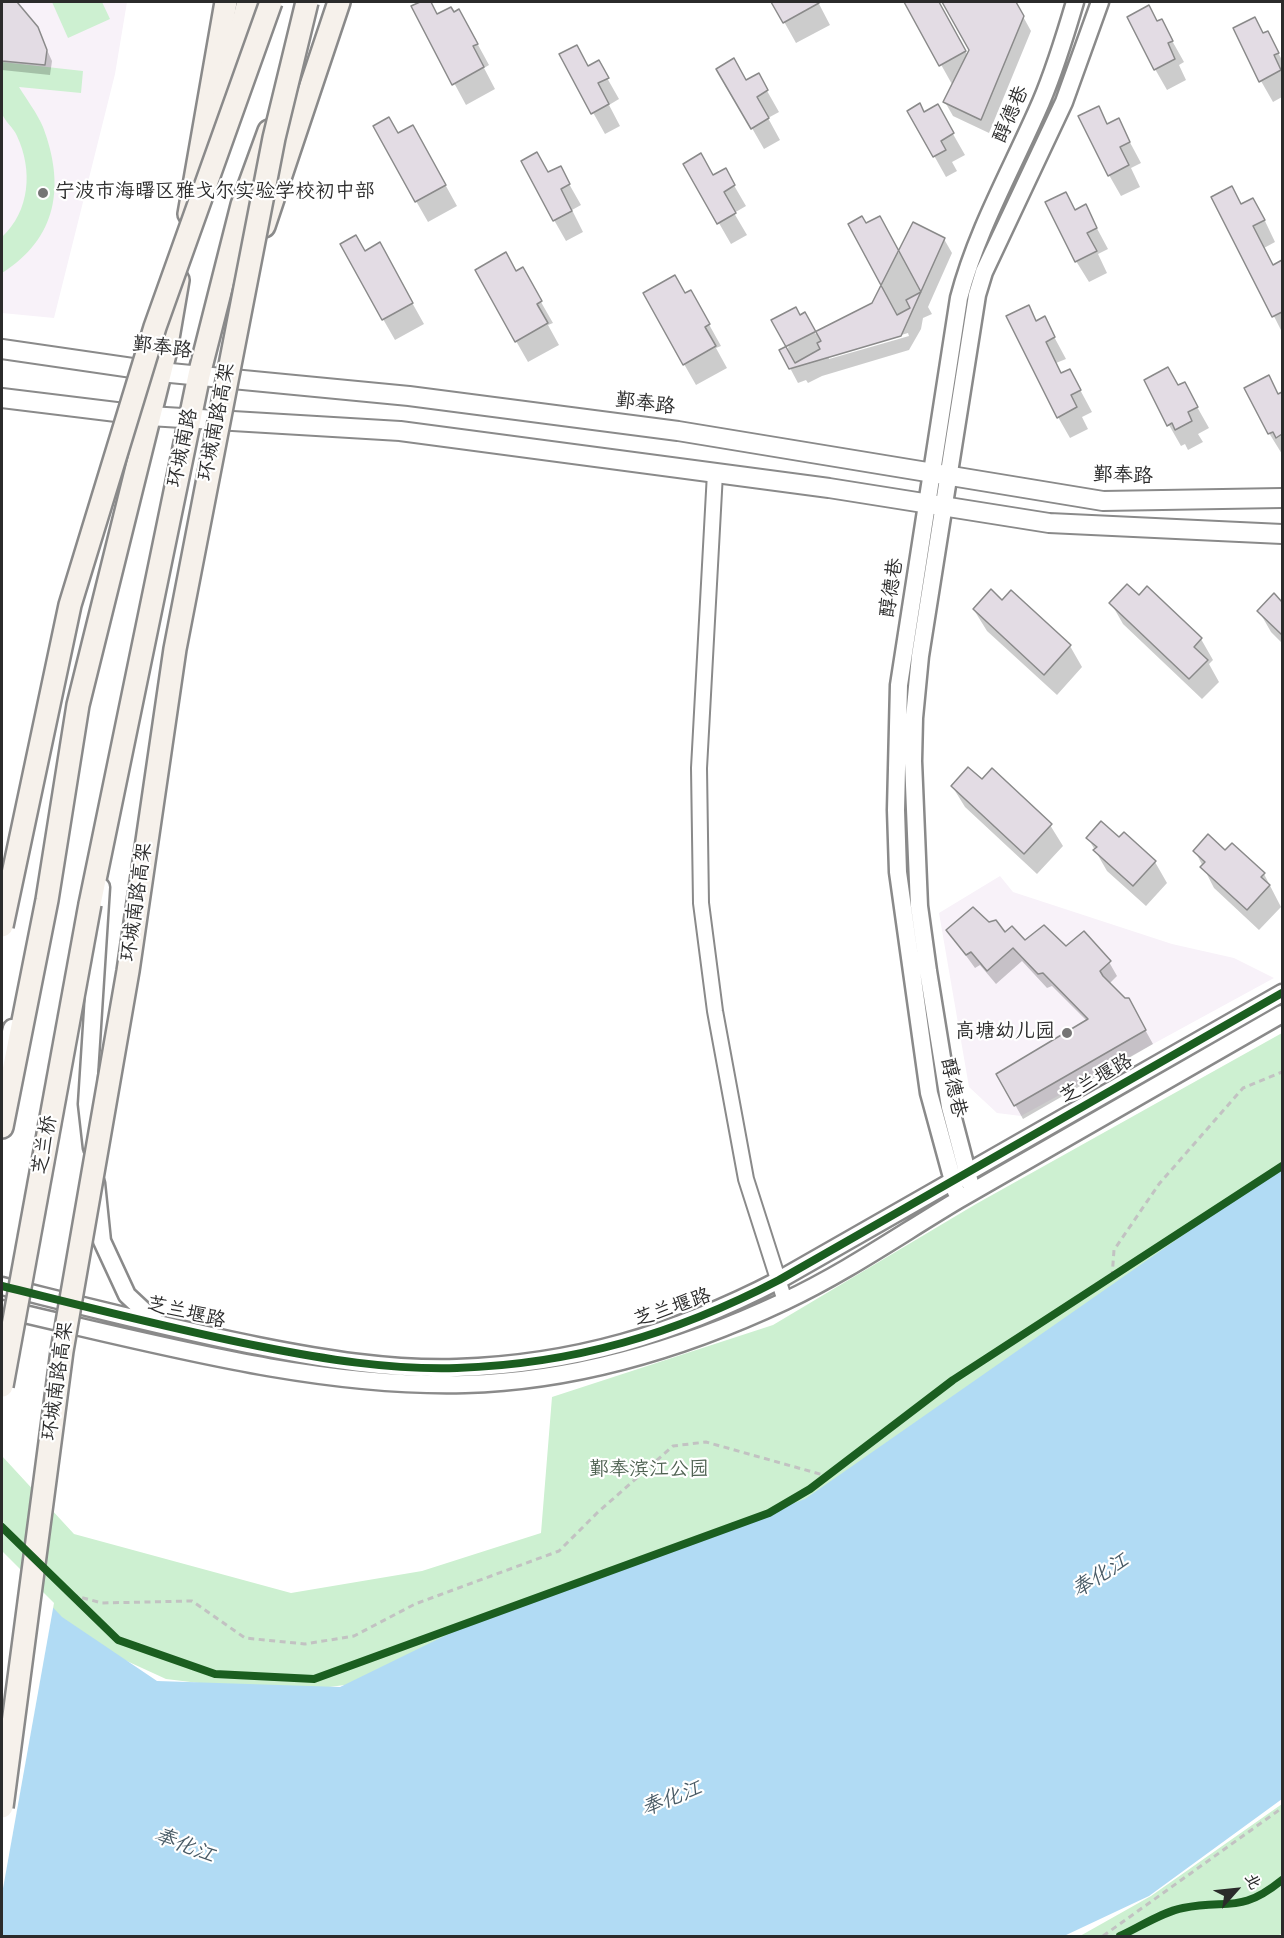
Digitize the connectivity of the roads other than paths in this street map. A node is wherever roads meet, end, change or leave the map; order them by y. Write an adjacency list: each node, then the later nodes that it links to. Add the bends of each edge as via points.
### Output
1 (226, 2): 12 (main road, 环城南路)
2 (249, 2): 9 (main road, bridge)
3 (271, 2): 9 (main road, bridge)
4 (307, 2): 10 (main road, 环城南路高架, bridge)
5 (315, 2): 13 (main road, 环城南路, via 243,205)
6 (339, 2): 10 (main road, bridge)
7 (1074, 2): 18 (street, 醇德巷, via 1054,70 966,270 957,309)
8 (1100, 2): 18 (street, 醇德巷, via 1064,102 984,272)
9 (188, 232): 25 (main road, bridge, via 70,605)
10 (245, 283): 38 (main road, 环城南路高架, bridge, via 175,649 128,971 62,1351)
11 (2, 349): 12 (main road, 鄞奉路)
12 (160, 372): 13 (main road, 鄞奉路); 15 (main road, 环城南路)
13 (199, 375): 16 (main road, 环城南路); 18 (main road, 鄞奉路, via 409,396)
14 (2, 398): 15 (main road)
15 (149, 416): 16 (main road); 23 (main road, 环城南路, via 78,705)
16 (190, 419): 17 (main road, via 400,431); 22 (main road, 环城南路)
17 (716, 473): 20 (main road); 32 (street, via 699,768 701,903 715,1011 746,1179)
18 (941, 473): 19 (main road, 鄞奉路, via 1103,501); 20 (street, 醇德巷)
19 (1282, 498)
20 (937, 504): 21 (main road, via 1049,523); 30 (street, 醇德巷, via 899,685 898,872 929,1093)
21 (1282, 534)
22 (105, 831): 24 (main road, 环城南路); 36 (street, via 87,1104 102,1241 127,1295)
23 (47, 900): 28 (street); 29 (main road)
24 (90, 904): 37 (main road, 芝兰桥, bridge)
25 (2, 926)
26 (1282, 993): 30 (street, 芝兰堰路)
27 (1282, 1014): 31 (street, 芝兰堰路)
28 (2, 1069)
29 (2, 1127)
30 (960, 1178): 31 (street, 醇德巷); 32 (street, 芝兰堰路)
31 (965, 1196): 34 (street, 芝兰堰路)
32 (779, 1281): 34 (street); 36 (street, 芝兰堰路, via 726,1308 643,1338 588,1353 501,1365 455,1368 324,1359)
33 (2, 1286): 36 (street, 芝兰堰路)
34 (785, 1301): 35 (street, 芝兰堰路, via 675,1346 615,1363 548,1377 466,1384 388,1382 288,1369)
35 (2, 1309)
36 (158, 1325)
37 (2, 1386)
38 (2, 1808)

